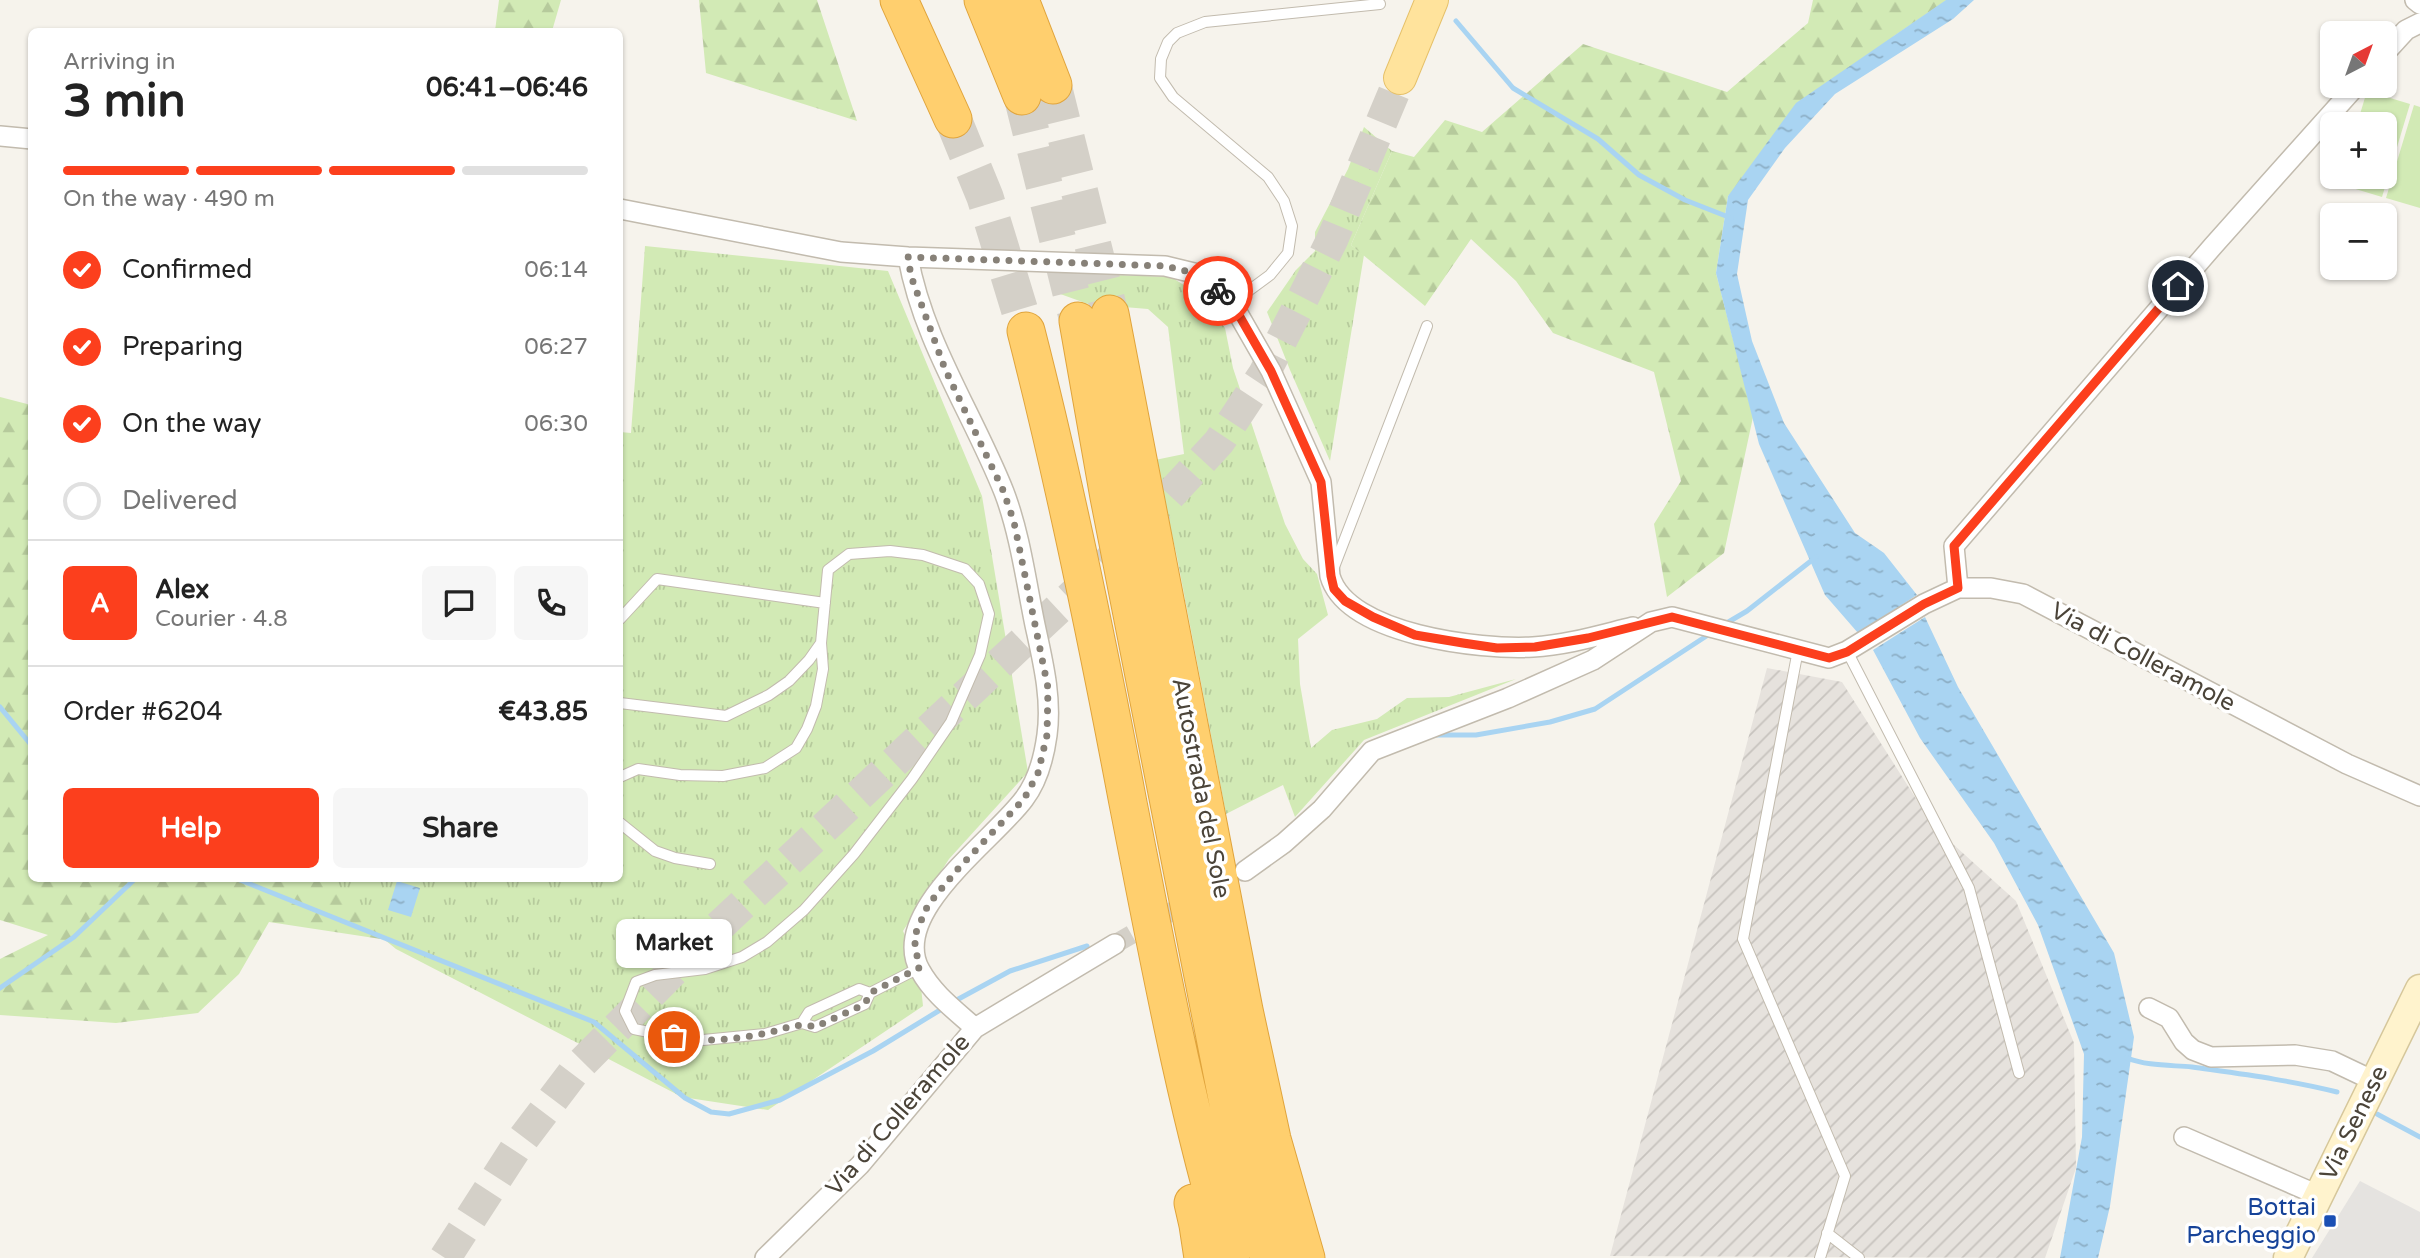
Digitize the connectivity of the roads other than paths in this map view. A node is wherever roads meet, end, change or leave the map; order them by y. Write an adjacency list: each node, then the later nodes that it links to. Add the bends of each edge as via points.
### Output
1 (899, 0): 12 (highway)
2 (983, 0): 3 (highway, via 1038,91)
3 (1020, 0)
4 (1432, 0): 10 (main road)
5 (2415, 0): 7 (street)
6 (1380, 4): 17 (lane, via 1205,22 1177,33 1168,42 1160,78 1173,97 1268,177 1284,201 1292,226 1288,253 1270,275)
7 (2420, 4)
8 (2420, 23): 9 (street)
9 (2398, 39)
10 (1400, 78)
11 (2345, 98): 21 (street, via 1954,546)
12 (953, 119)
13 (0, 136): 14 (street)
14 (28, 139)
15 (623, 210): 16 (street, via 841,252)
16 (908, 257): 17 (street, via 1165,266 1198,274); 36 (street, via 945,369 1014,522 1048,688 1047,735 1038,773 1024,799 928,905 914,937)
17 (1232, 303): 20 (street, via 1271,371 1321,482)
18 (1427, 326): 20 (lane)
19 (1026, 331): 29 (highway, via 1075,532)
20 (1331, 576): 24 (street, via 1334,589 1345,601 1373,617 1415,635 1497,648 1535,647)
21 (1958, 588): 26 (street, Via di Colleramole); 31 (street, Via di Colleramole, via 2023,594 2347,764)
22 (825, 603): 23 (lane, via 657,579); 25 (lane); 40 (lane, via 828,570 849,554 890,551 923,555 965,569 979,584 989,614 980,655 951,722 854,854 804,910 742,957 636,982 625,1011 634,1028 694,1041 765,1034)
23 (623, 616)
24 (1651, 622): 27 (street, via 1672,617); 34 (street, via 1593,660 1372,751 1322,809)
25 (821, 643): 28 (lane, via 789,681 726,716); 30 (lane, via 823,669 816,706 796,748 765,768 723,776 638,769)
26 (1855, 647): 27 (street, via 1829,658); 42 (lane, via 1969,888)
27 (1798, 650): 47 (lane, via 1743,939 1845,1176)
28 (623, 703)
29 (1114, 726): 49 (highway, via 1128,910); 50 (highway, via 1180,1060)
30 (623, 776)
31 (2420, 796)
32 (623, 825): 33 (lane, via 655,851)
33 (710, 864)
34 (1245, 871)
35 (1115, 944): 41 (street, Via di Colleramole)
36 (919, 968): 37 (lane); 41 (street, via 936,993)
37 (870, 993): 40 (lane, via 859,989 809,1012); 40 (lane, via 865,1004 815,1027)
38 (2417, 1004): 43 (main road, Via Senese)
39 (2149, 1008): 43 (street, via 2169,1018 2193,1050 2211,1056 2295,1055 2332,1061)
40 (802, 1023)
41 (975, 1028): 48 (street, Via di Colleramole, via 860,1165)
42 (2019, 1073)
43 (2374, 1081): 46 (main road, Via Senese)
44 (2184, 1137): 46 (street)
45 (1272, 1139): 51 (highway, Autostrada del Sole, via 1094,318 1111,510 1232,1126); 52 (highway, Autostrada del Sole); 53 (highway)
46 (2318, 1195): 56 (main road, Via Senese)
47 (1827, 1233): 54 (lane); 55 (lane)
48 (765, 1258)
49 (1203, 1258)
50 (1231, 1258)
51 (1269, 1258)
52 (1306, 1258)
53 (1318, 1258)
54 (1820, 1258)
55 (1859, 1258)
56 (2288, 1258)

